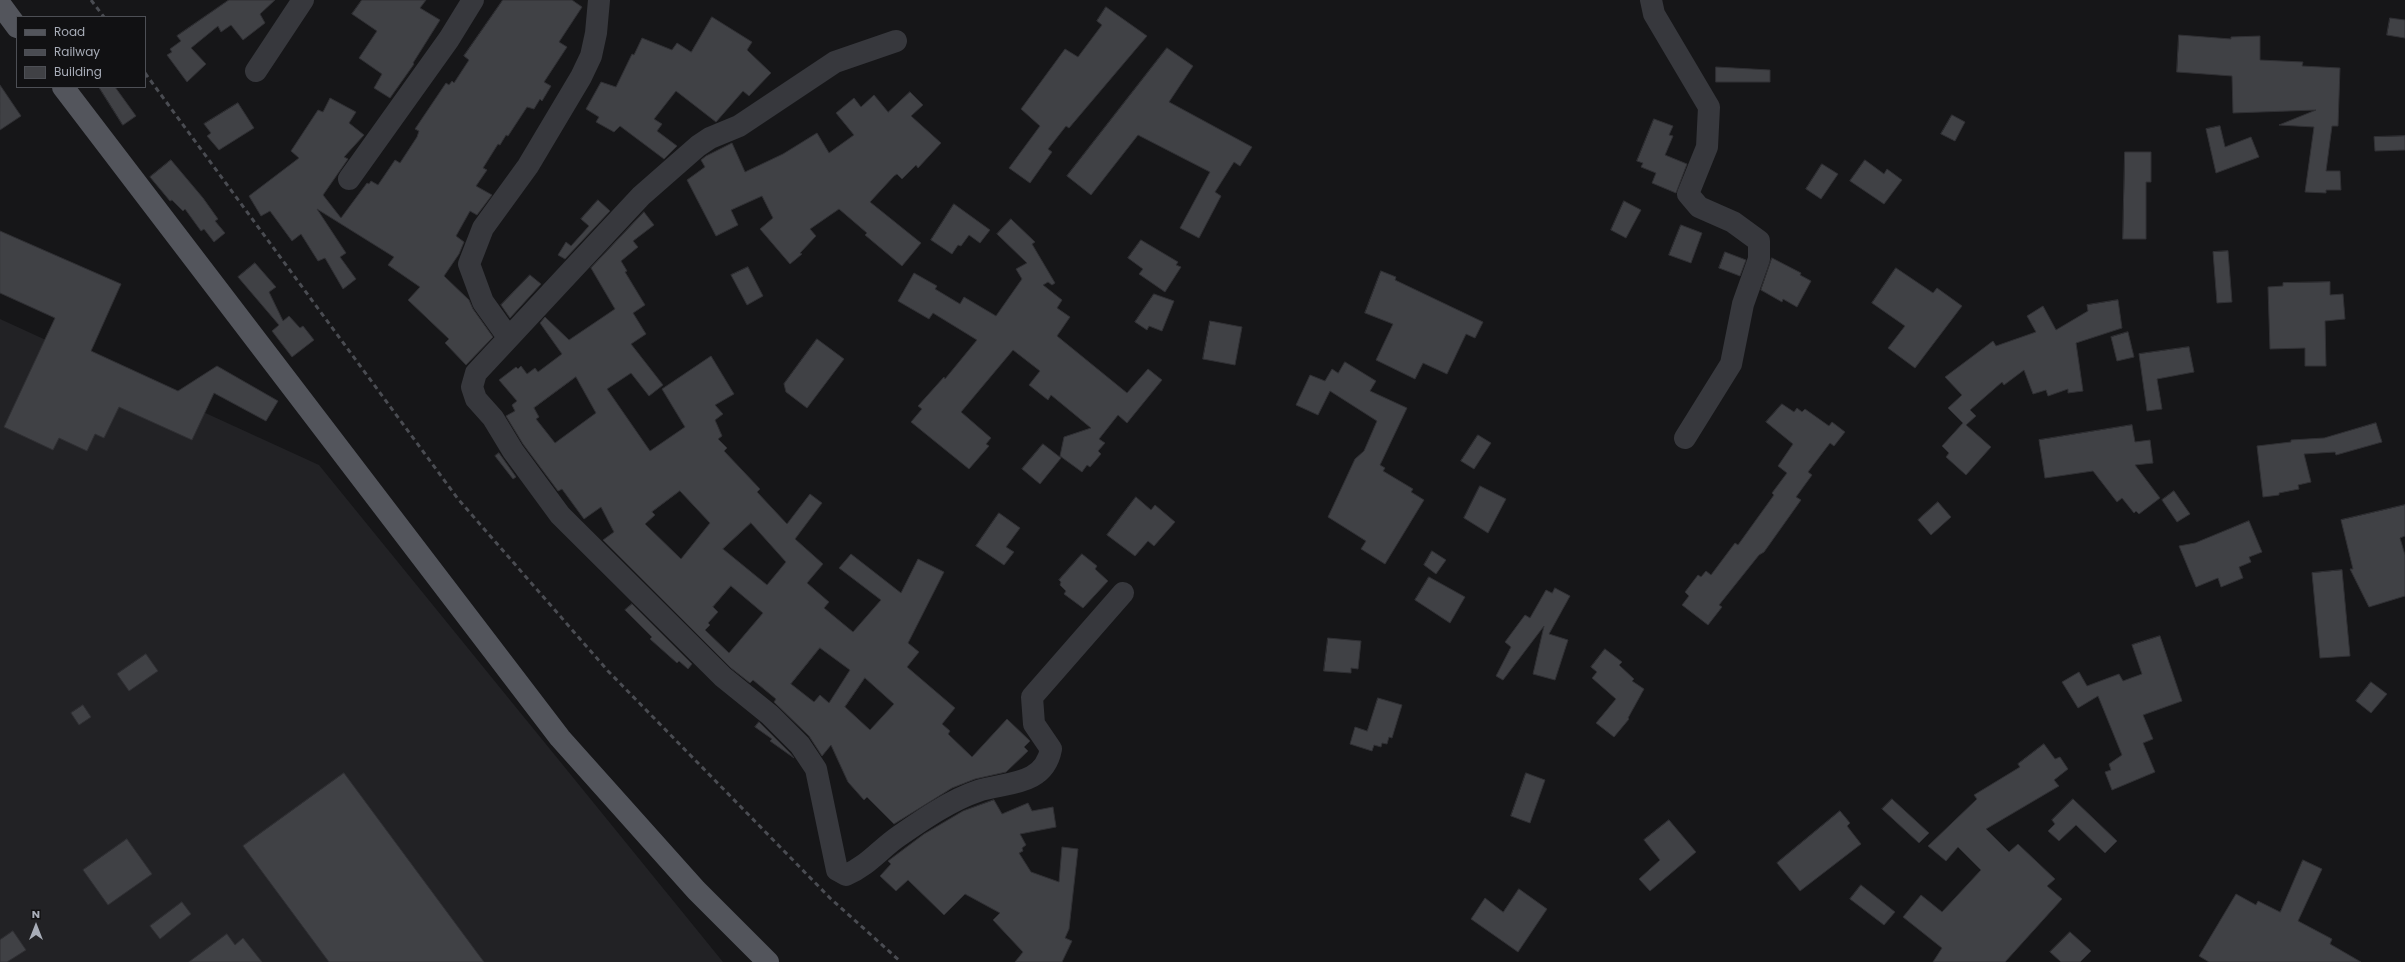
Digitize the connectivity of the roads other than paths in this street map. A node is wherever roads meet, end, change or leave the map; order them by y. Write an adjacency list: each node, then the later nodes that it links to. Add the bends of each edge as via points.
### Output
1 (303, 0): 8 (street)
2 (473, 0): 10 (street, via 449,40)
3 (599, 0): 11 (street, via 591,56 581,77 528,166 483,228 469,264 483,302)
4 (1651, 0): 12 (street, via 1654,14 1709,107 1707,147 1688,194 1699,207 1733,222 1759,241 1759,259 1743,304 1731,364)
5 (0, 4): 6 (main road)
6 (16, 26)
7 (896, 41): 11 (street, via 835,62 739,126 698,146 640,196)
8 (256, 71)
9 (64, 88): 14 (main road, via 560,738 696,890)
10 (349, 179)
11 (508, 337): 13 (street, via 476,373 472,387 476,399 493,418 512,451 560,515 723,677 770,715 800,745 816,769 837,870 846,875 862,868 898,836 950,805 978,791 1014,784 1038,774 1049,761 1051,749 1034,724 1032,697)
12 (1686, 438)
13 (1123, 593)
14 (768, 962)

